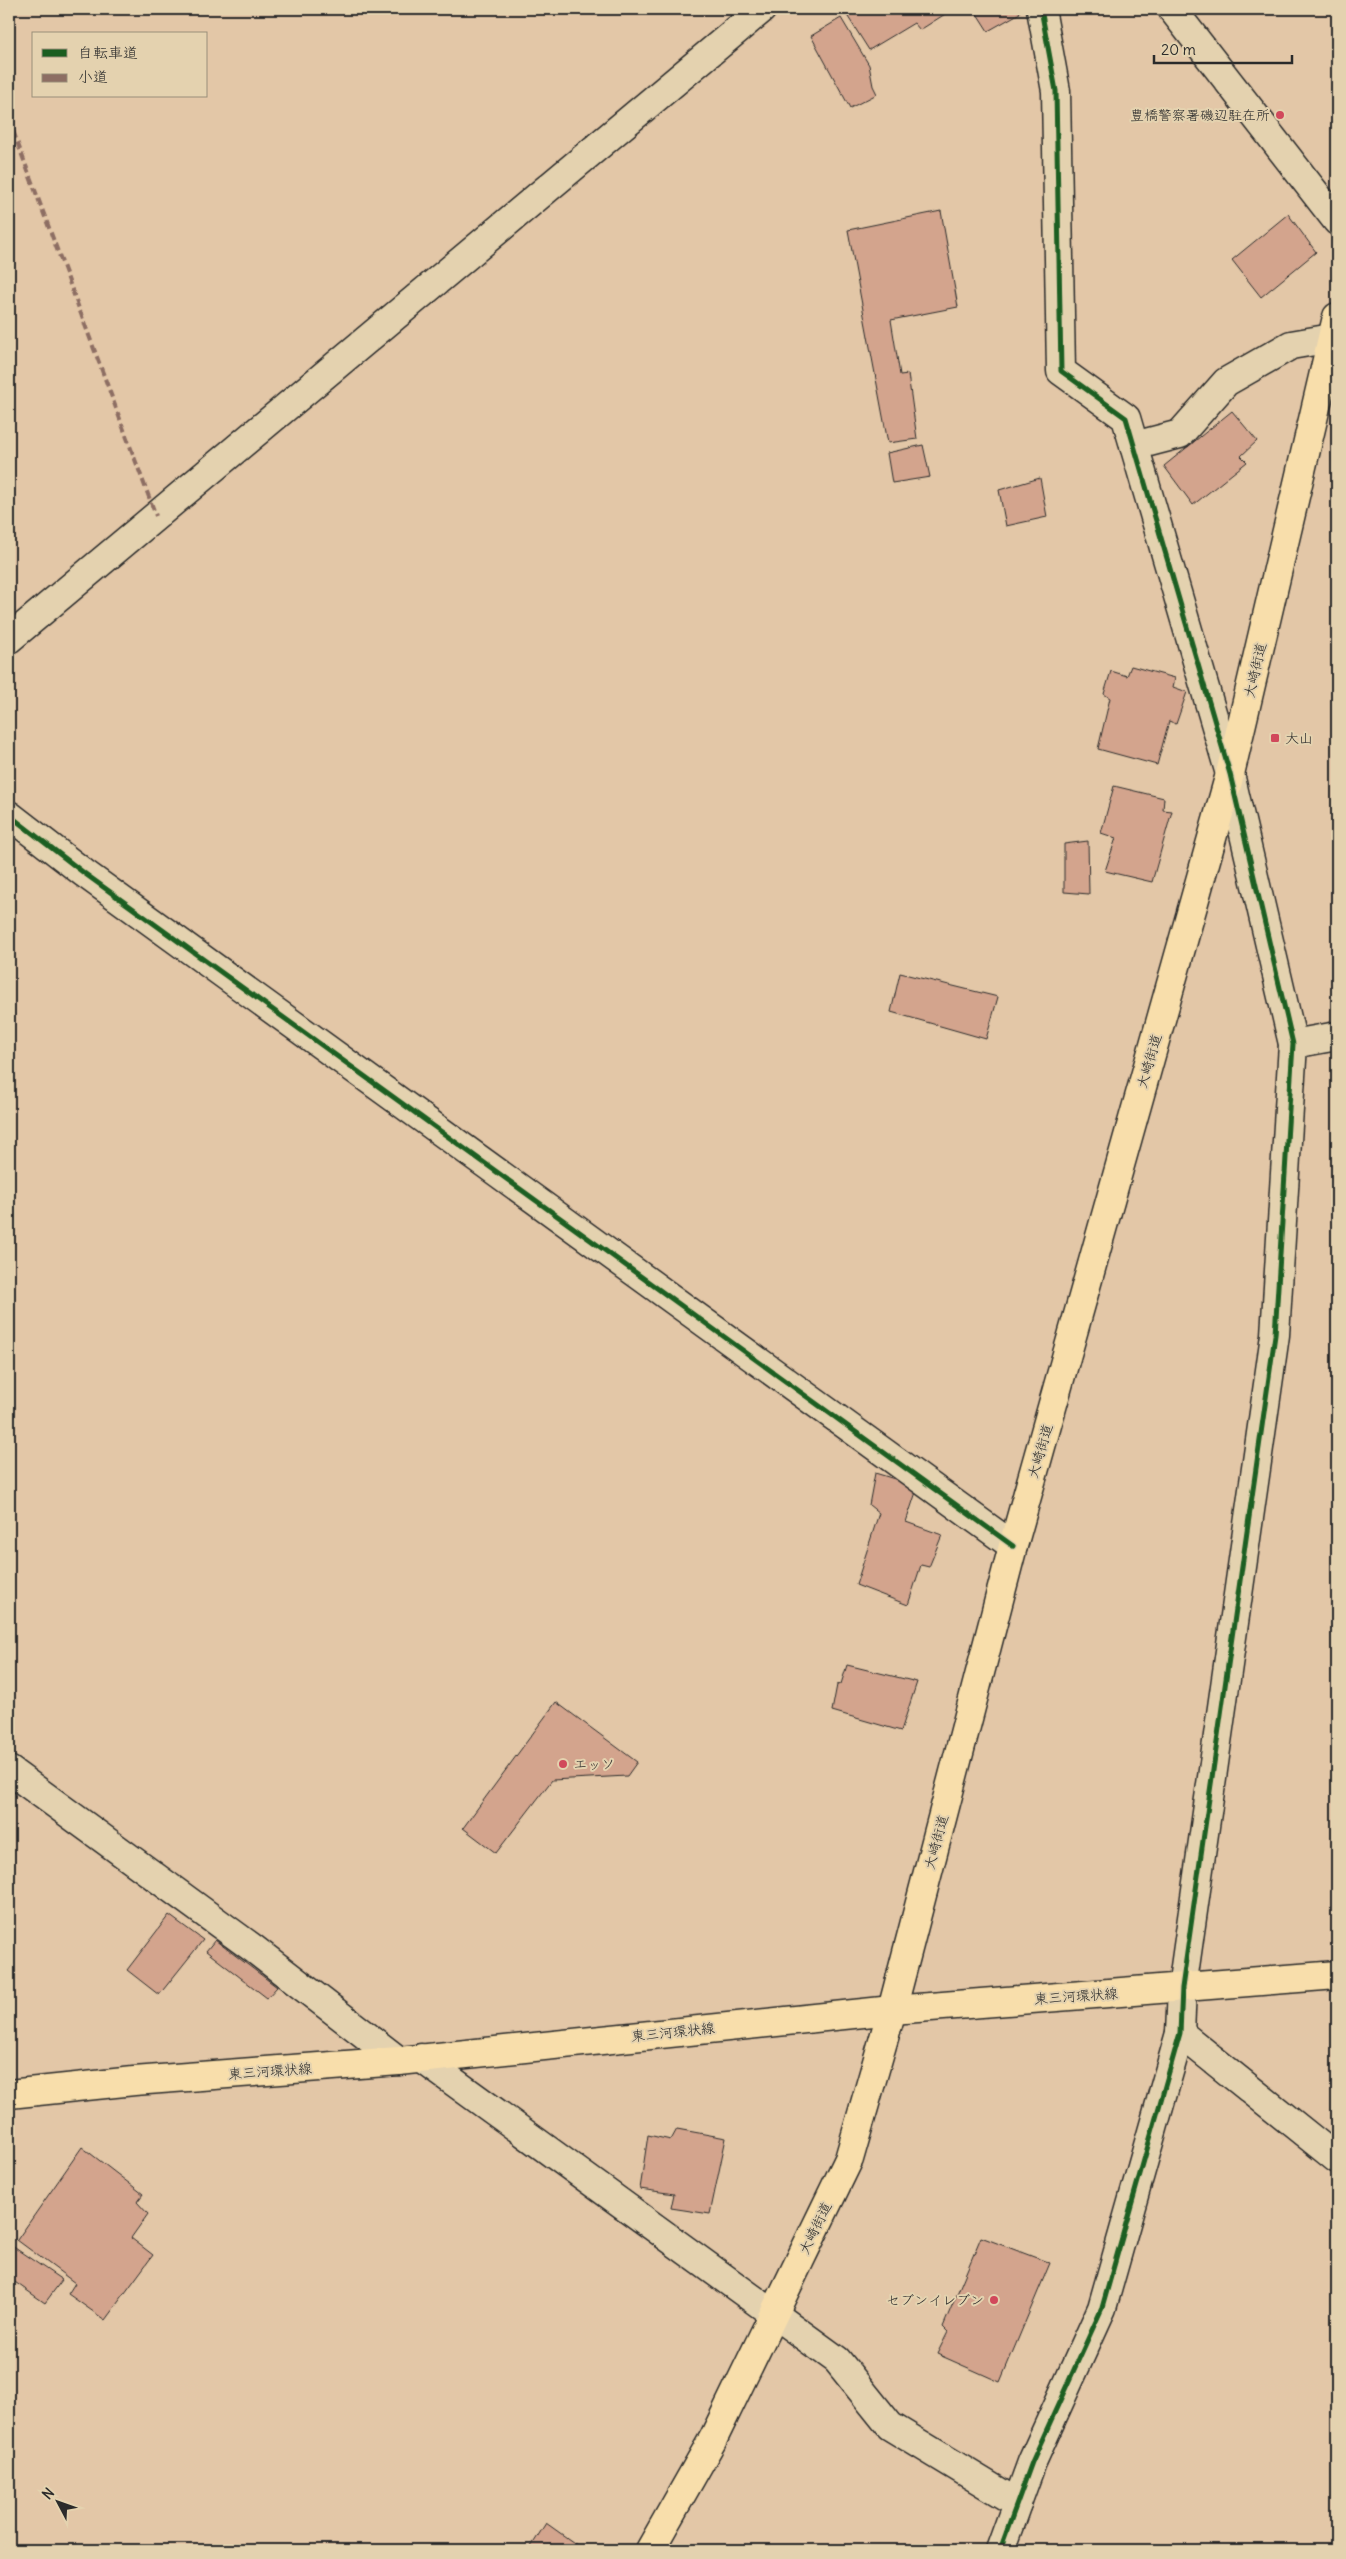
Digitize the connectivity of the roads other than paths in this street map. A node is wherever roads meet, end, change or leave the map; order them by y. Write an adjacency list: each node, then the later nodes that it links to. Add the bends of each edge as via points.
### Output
1 (762, 9): 7 (street)
2 (1040, 9): 6 (street, via 1056,92 1061,371 1126,418)
3 (1172, 9): 4 (street)
4 (1337, 221)
5 (1335, 328): 6 (street, via 1291,345 1226,382 1180,434); 8 (main road, 大崎街道)
6 (1134, 446): 8 (street)
7 (9, 640)
8 (1230, 774): 11 (street); 12 (main road, 大崎街道)
9 (9, 815): 12 (street, via 84,873)
10 (1337, 1036): 11 (street)
11 (1294, 1044): 15 (street, via 1275,1335)
12 (1013, 1546): 16 (main road, 大崎街道)
13 (9, 1770): 18 (street)
14 (1337, 1975): 15 (main road, 東三河環状線)
15 (1182, 1988): 16 (main road, 東三河環状線); 17 (street)
16 (892, 2010): 18 (main road, 東三河環状線); 21 (main road, 大崎街道, via 849,2159)
17 (1180, 2033): 20 (street); 22 (street, via 1102,2308 1032,2462)
18 (410, 2060): 19 (main road, 東三河環状線); 21 (street)
19 (9, 2094)
20 (1337, 2159)
21 (773, 2315): 22 (street, via 836,2360 890,2426); 23 (main road, 大崎街道, via 713,2439)
22 (1017, 2503): 24 (street)
23 (650, 2550)
24 (1000, 2550)

